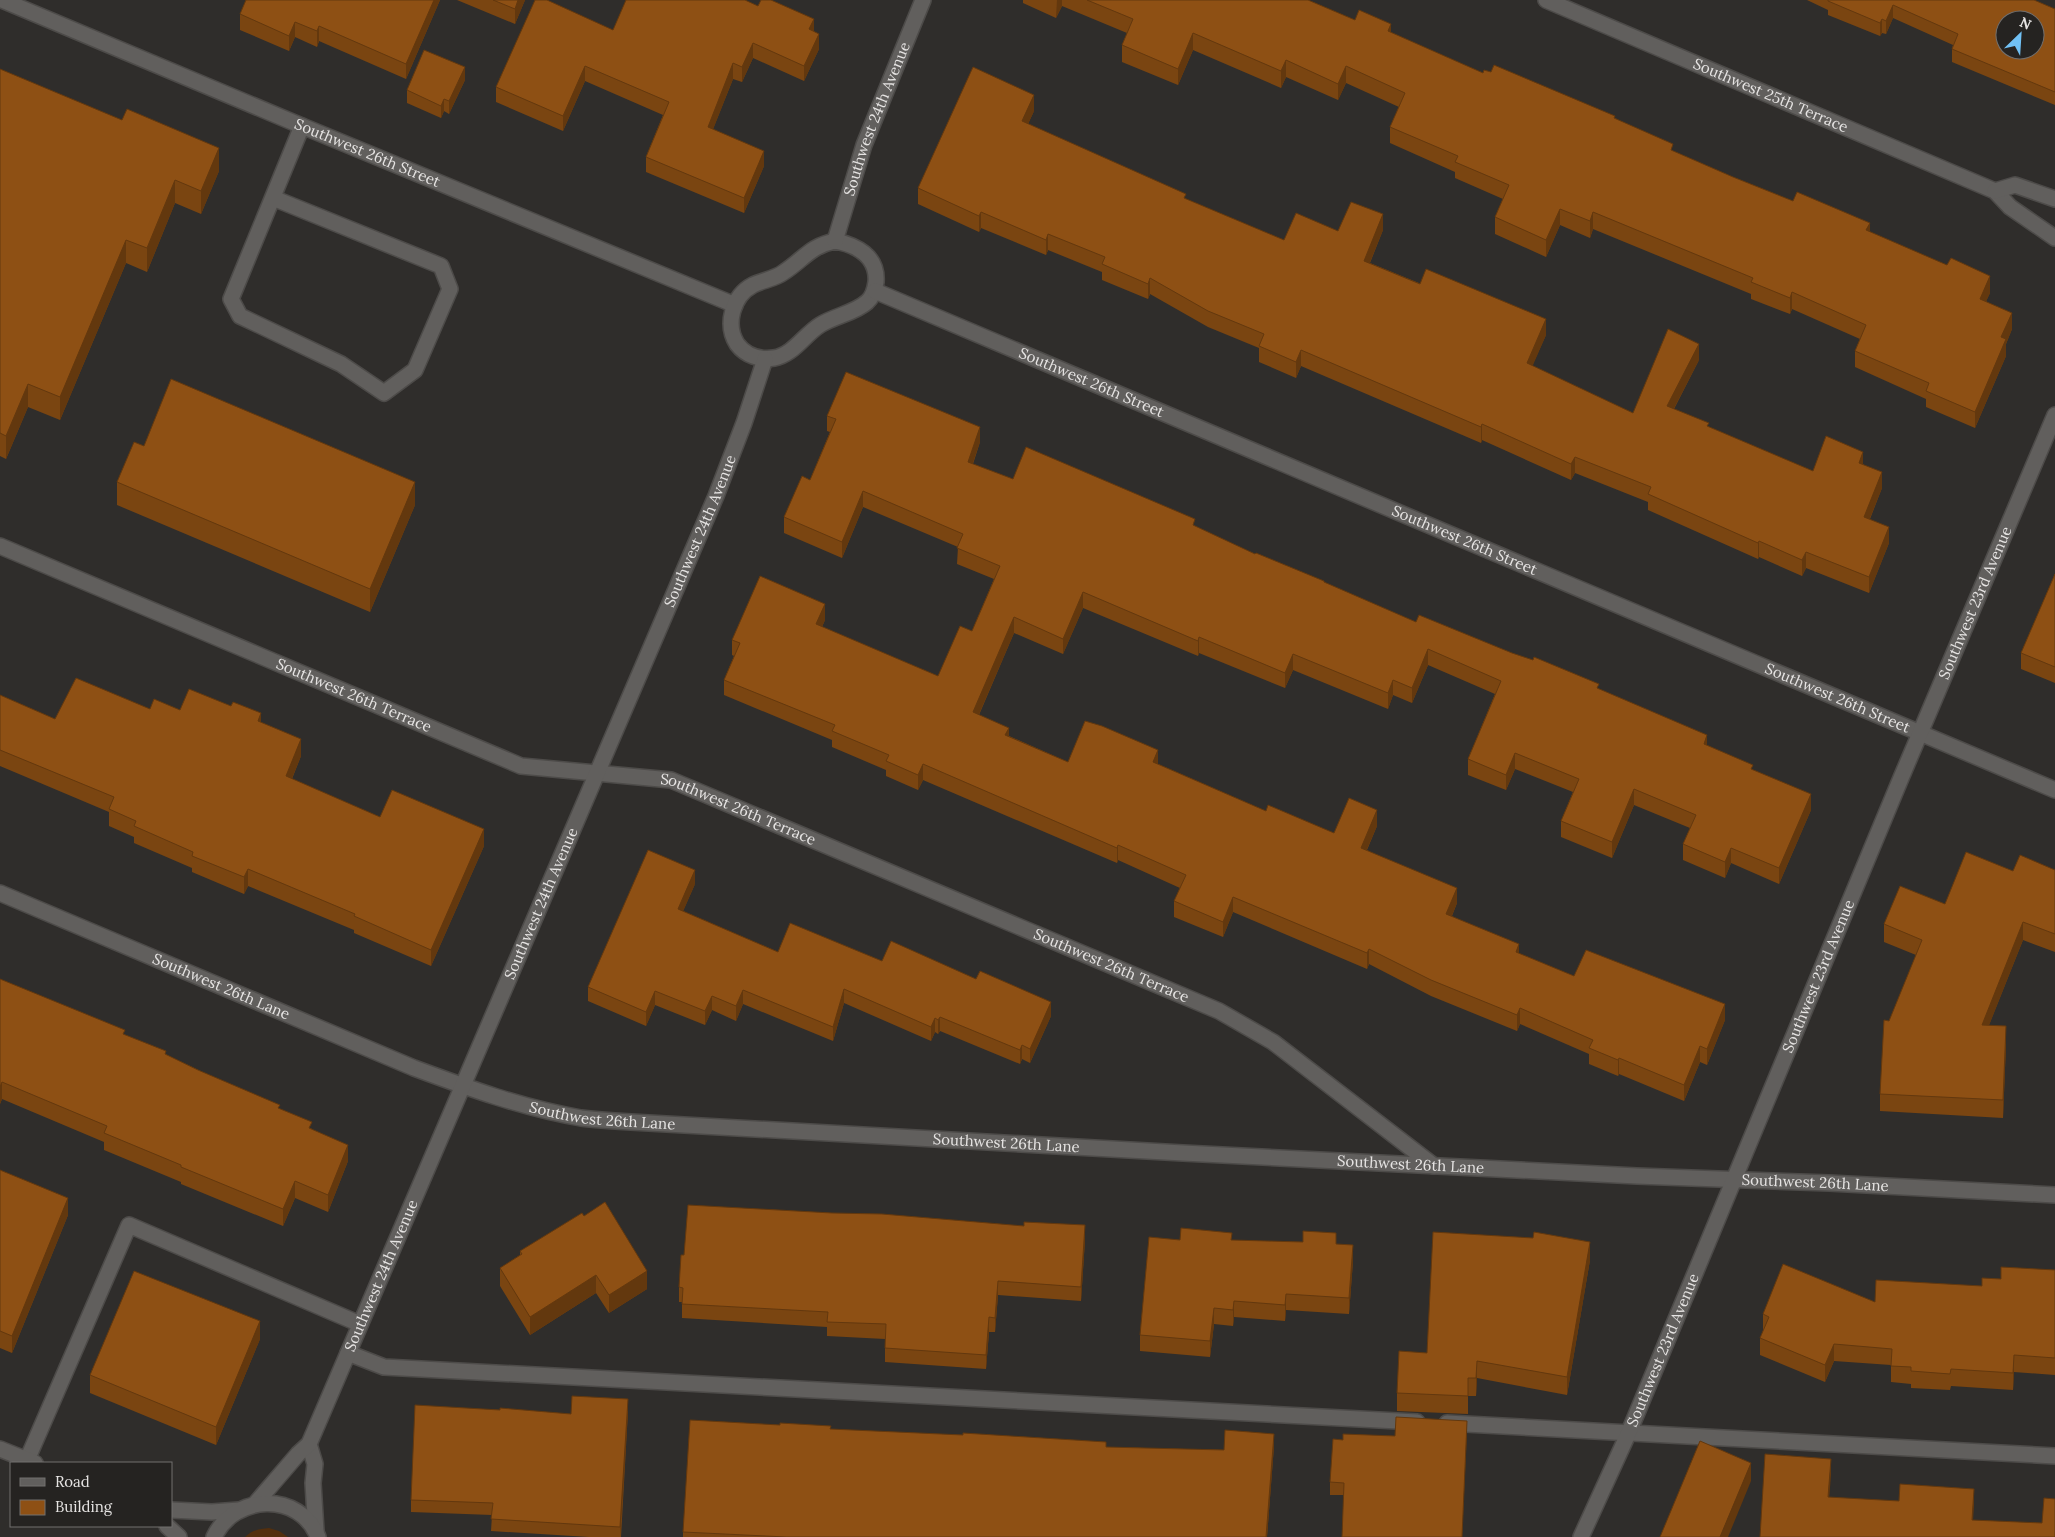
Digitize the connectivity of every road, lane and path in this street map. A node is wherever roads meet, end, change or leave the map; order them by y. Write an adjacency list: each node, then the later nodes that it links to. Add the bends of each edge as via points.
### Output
1 (2, 0): 4 (street, Southwest 26th Street)
2 (924, 0): 9 (street, Southwest 24th Avenue, via 864,145)
3 (1546, 0): 5 (street, Southwest 25th Terrace)
4 (302, 126): 6 (street); 11 (street, Southwest 26th Street)
5 (1995, 191): 7 (street, via 2015,185); 8 (street, Southwest 25th Terrace, via 2010,207)
6 (273, 198): 6 (street, via 231,299 240,316 341,364 384,393 415,370 450,289 441,266)
7 (2055, 199)
8 (2055, 238)
9 (835, 241): 10 (street, via 850,243 872,262 876,276); 11 (street, via 821,244 798,264 752,285 741,294)
10 (875, 291): 12 (street, via 868,302 820,325 783,356); 15 (street, Southwest 26th Street)
11 (735, 305): 12 (street, via 730,320 731,333 749,355)
12 (765, 359): 16 (street, Southwest 24th Avenue, via 716,496)
13 (2055, 415): 15 (street, Southwest 23rd Avenue)
14 (0, 546): 16 (street, Southwest 26th Terrace, via 521,766)
15 (1920, 734): 17 (street, Southwest 26th Street); 21 (street, Southwest 23rd Avenue)
16 (598, 773): 19 (street, Southwest 24th Avenue); 20 (street, Southwest 26th Terrace, via 671,780 1219,1011 1273,1042)
17 (2055, 790)
18 (0, 893): 19 (street, Southwest 26th Lane)
19 (464, 1086): 20 (street, Southwest 26th Lane, via 582,1118); 23 (street, Southwest 24th Avenue)
20 (1434, 1166): 21 (street, Southwest 26th Lane)
21 (1736, 1179): 22 (street, Southwest 26th Lane); 25 (street, Southwest 23rd Avenue)
22 (2055, 1195)
23 (360, 1324): 24 (street, Southwest 24th Avenue); 29 (street, via 128,1224)
24 (348, 1353): 25 (street, via 384,1367); 26 (street, Southwest 24th Avenue)
25 (1629, 1432): 28 (street); 37 (street, Southwest 23rd Avenue)
26 (309, 1444): 30 (street, Southwest 24th Avenue); 34 (street, via 315,1464 313,1483)
27 (0, 1449): 29 (street)
28 (2055, 1456)
29 (31, 1462)
30 (255, 1504): 32 (street); 34 (street, via 273,1503 290,1507 305,1517)
31 (172, 1510): 32 (street)
32 (238, 1510): 36 (street)
33 (168, 1527): 35 (street)
34 (317, 1534)
35 (179, 1537)
36 (214, 1537)
37 (1580, 1537)

